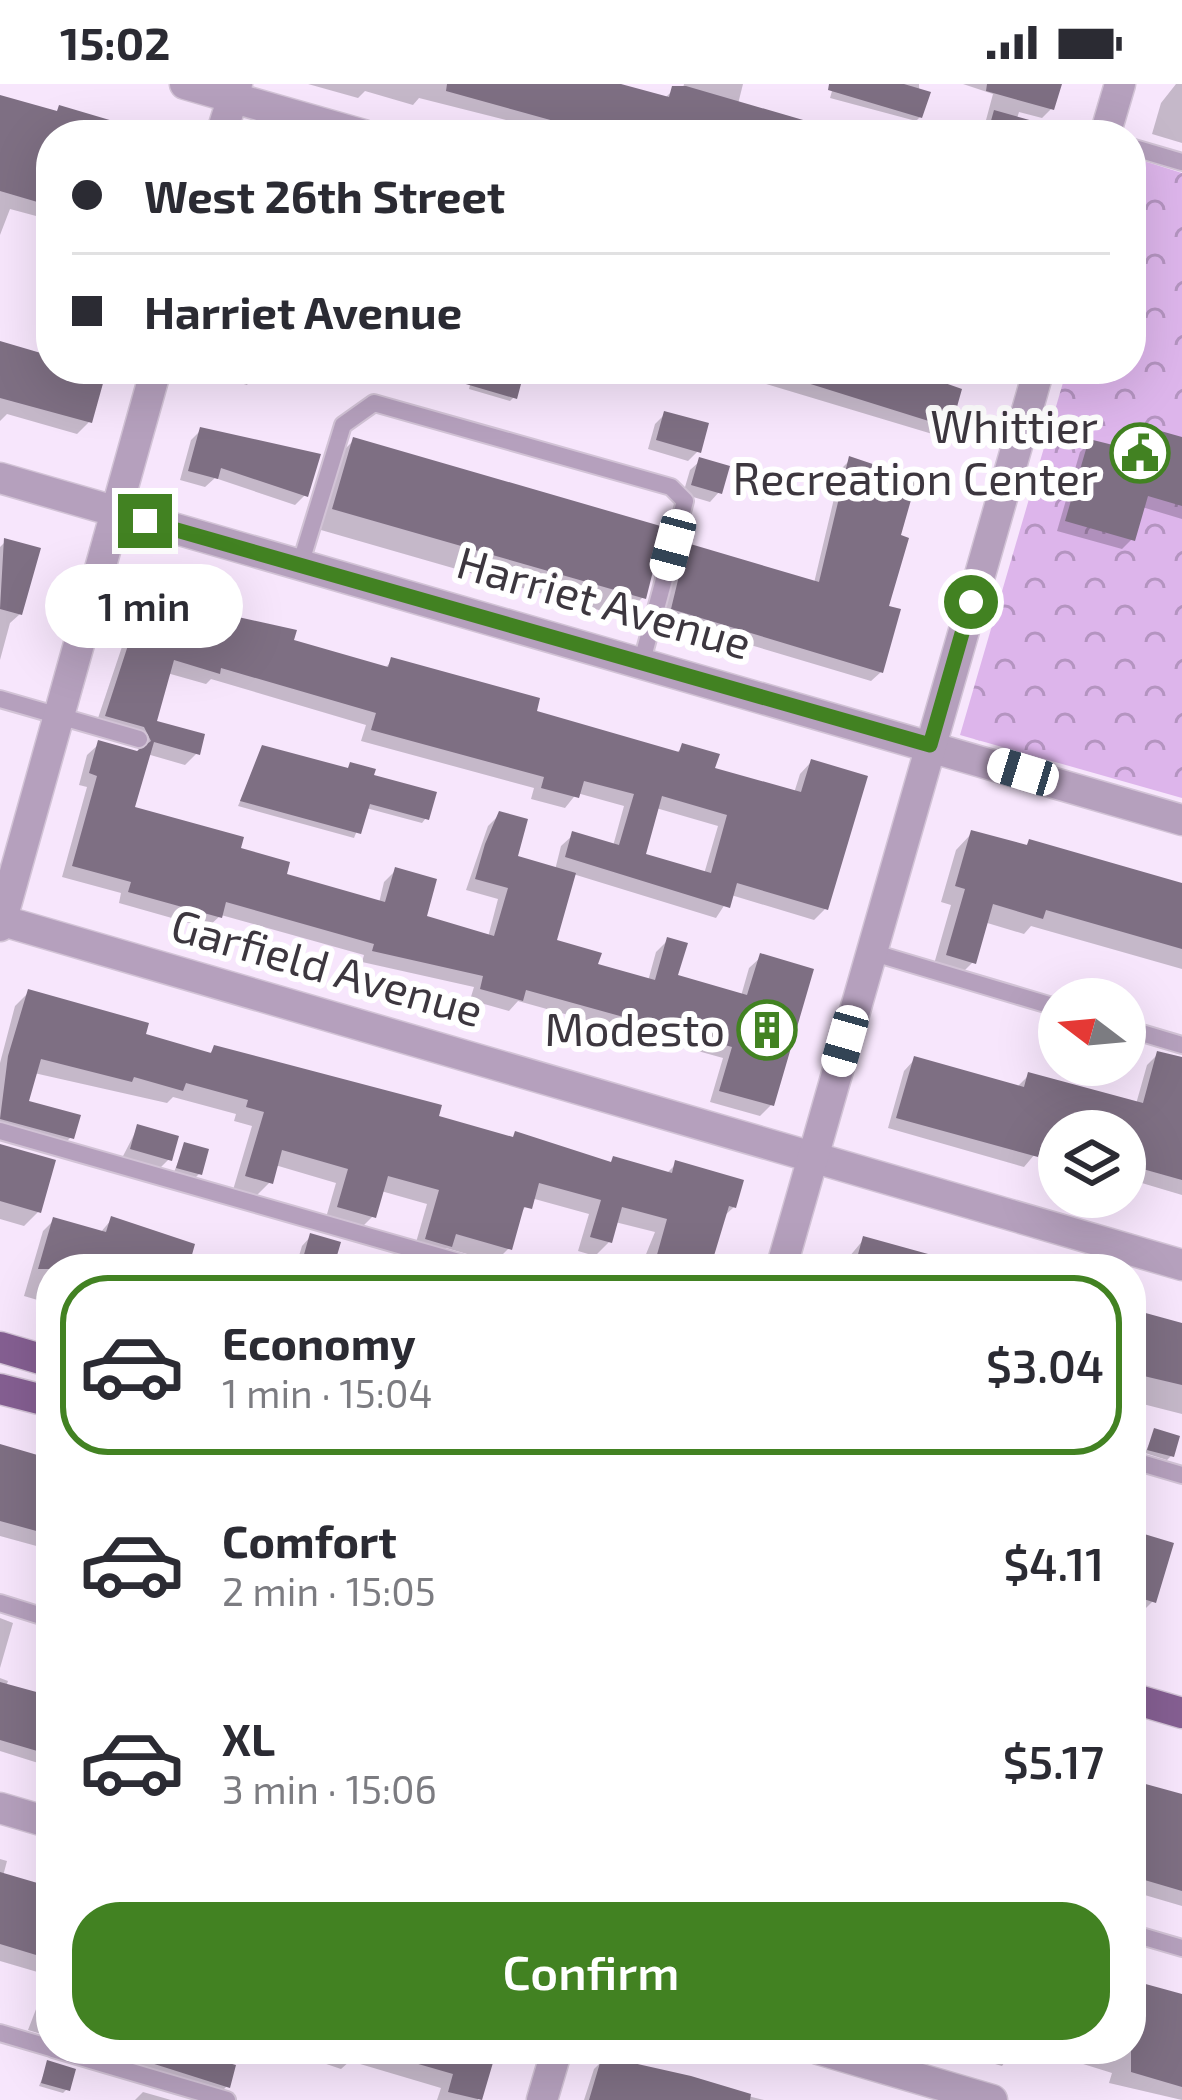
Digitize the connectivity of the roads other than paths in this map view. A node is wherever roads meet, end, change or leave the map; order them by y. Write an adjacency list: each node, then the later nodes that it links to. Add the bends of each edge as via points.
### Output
1 (185, 84): 3 (street)
2 (1120, 84): 6 (street)
3 (234, 90): 4 (street); 5 (street)
4 (225, 120)
5 (321, 120)
6 (1110, 120)
7 (1146, 151): 8 (lane)
8 (1182, 162)
9 (152, 384): 12 (street)
10 (1036, 384): 18 (street)
11 (0, 478): 12 (street, Harriet Avenue)
12 (116, 513): 13 (street, Harriet Avenue); 16 (street)
13 (302, 562): 14 (street, Harriet Avenue); 14 (lane, via 343,425 374,403 671,487 685,501)
14 (642, 661): 18 (street, Harriet Avenue)
15 (0, 699): 16 (lane)
16 (60, 717): 17 (lane); 20 (street)
17 (139, 740)
18 (930, 745): 19 (street, Harriet Avenue); 21 (street)
19 (1182, 820)
20 (0, 922): 26 (street, Garfield Avenue)
21 (871, 952): 22 (lane); 26 (street)
22 (1038, 1002)
23 (1146, 1034): 24 (lane)
24 (1182, 1045)
25 (0, 1130): 27 (lane)
26 (813, 1156): 28 (street); 29 (street, Garfield Avenue)
27 (431, 1254)
28 (785, 1254)
29 (1145, 1254)
30 (1146, 1254): 31 (street, Garfield Avenue)
31 (1182, 1265)
32 (0, 1347): 33 (main road)
33 (36, 1358)
34 (0, 1389): 35 (main road)
35 (36, 1398)
36 (1146, 1464): 37 (lane)
37 (1182, 1475)
38 (0, 1603): 39 (lane)
39 (36, 1614)
40 (1146, 1702): 41 (main road)
41 (1182, 1713)
42 (0, 1808): 43 (street)
43 (36, 1819)
44 (1146, 1937): 45 (lane)
45 (1182, 1948)
46 (0, 2033): 47 (lane)
47 (36, 2044)
48 (103, 2064): 51 (lane)
49 (553, 2064): 52 (street)
50 (869, 2064): 53 (street)
51 (227, 2100)
52 (542, 2100)
53 (992, 2100)

